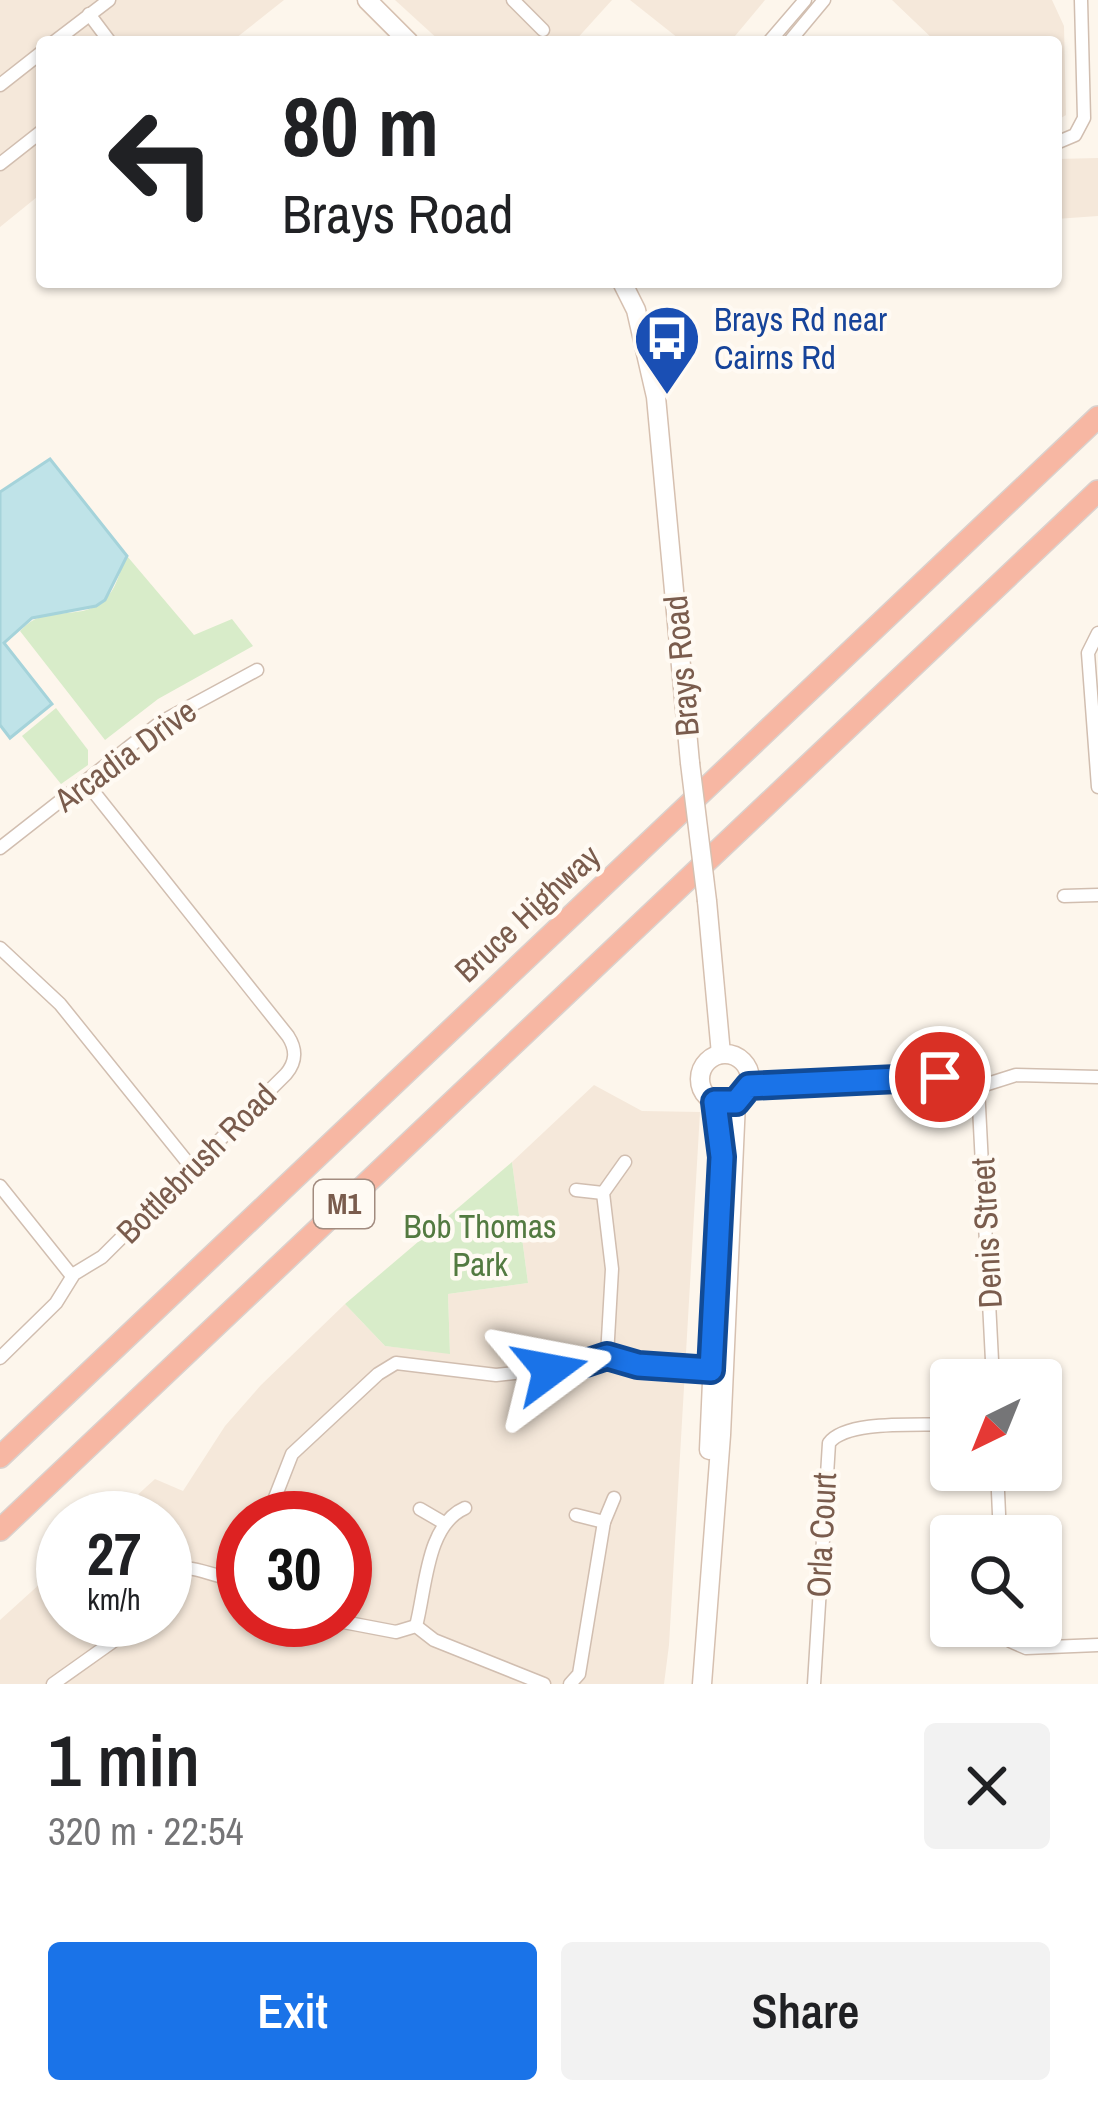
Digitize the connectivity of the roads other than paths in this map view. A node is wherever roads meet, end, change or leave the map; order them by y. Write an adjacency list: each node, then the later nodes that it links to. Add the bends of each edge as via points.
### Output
1 (109, 0): 7 (street)
2 (367, 0): 11 (main road)
3 (513, 0): 8 (street)
4 (805, 0): 12 (street)
5 (824, 0): 13 (street)
6 (1081, 0): 17 (street, via 1084,118)
7 (89, 14): 9 (street); 10 (street)
8 (543, 30)
9 (62, 36)
10 (106, 36)
11 (403, 36)
12 (774, 36)
13 (794, 36)
14 (36, 57): 15 (street)
15 (0, 85)
16 (36, 136): 18 (street)
17 (1062, 140)
18 (0, 164)
19 (625, 288): 21 (main road, Brays Road)
20 (634, 288): 21 (main road)
21 (636, 310): 32 (main road, Brays Road, bridge, via 656,397)
22 (1098, 416): 48 (highway, Bruce Highway / M1)
23 (1098, 491): 56 (highway, M1)
24 (1098, 633): 27 (street, via 1088,653)
25 (257, 670): 26 (street, Arcadia Drive, via 161,722)
26 (85, 782): 28 (street, Arcadia Drive); 38 (street, Bottlebrush Road, via 295,1051 286,1074)
27 (1097, 785)
28 (0, 848)
29 (1098, 895): 30 (street)
30 (1064, 896)
31 (0, 948): 38 (street, via 60,1004)
32 (721, 1054): 35 (main road, via 744,1062); 36 (main road, via 700,1075)
33 (1098, 1077): 34 (street, via 1016,1075)
34 (978, 1087): 35 (street, via 940,1077); 45 (street, Denis Street)
35 (742, 1094): 36 (main road); 46 (main road)
36 (715, 1102): 46 (main road, via 722,1157)
37 (625, 1162): 41 (street)
38 (192, 1168): 42 (street, Bottlebrush Road, via 96,1262)
39 (0, 1186): 42 (street)
40 (576, 1190): 41 (street)
41 (603, 1193): 43 (street, via 612,1269)
42 (71, 1276): 44 (street, Bottlebrush Road)
43 (607, 1356): 46 (street); 49 (street, via 496,1375 388,1366 292,1454)
44 (0, 1358)
45 (992, 1359)
46 (718, 1370): 62 (main road)
47 (930, 1425): 66 (street, Orla Court, via 850,1428 829,1443)
48 (0, 1457)
49 (278, 1491)
50 (614, 1498): 54 (street)
51 (465, 1508): 55 (street)
52 (420, 1509): 55 (street)
53 (576, 1515): 54 (street)
54 (604, 1522): 65 (street)
55 (444, 1523): 57 (street)
56 (0, 1530)
57 (416, 1626): 58 (street); 64 (street)
58 (372, 1627)
59 (1098, 1645): 60 (street)
60 (1062, 1646)
61 (105, 1647): 63 (street)
62 (705, 1681)
63 (53, 1684)
64 (544, 1684)
65 (570, 1684)
66 (814, 1684)

